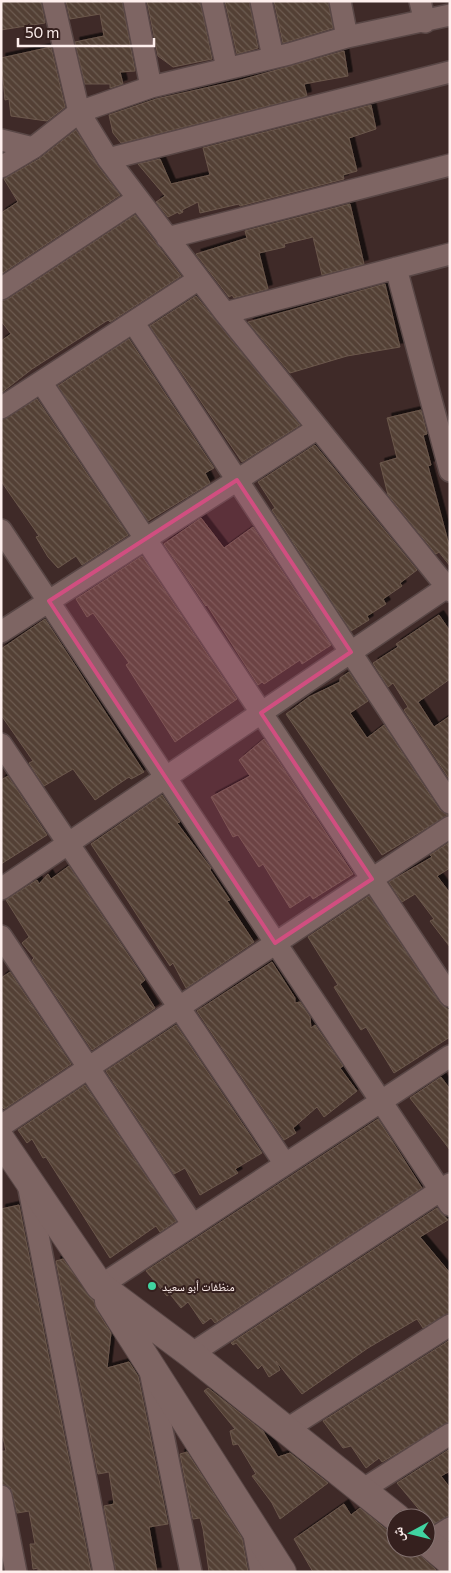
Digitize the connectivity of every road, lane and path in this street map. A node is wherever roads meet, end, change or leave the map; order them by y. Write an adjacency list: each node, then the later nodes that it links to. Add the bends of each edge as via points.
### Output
1 (53, 1): 13 (street)
2 (134, 1): 12 (street)
3 (212, 1): 10 (street)
4 (261, 1): 9 (street)
5 (340, 1): 8 (street)
6 (423, 12): 7 (street); 8 (street)
7 (450, 15)
8 (347, 37): 9 (street)
9 (274, 56): 10 (street)
10 (226, 68): 12 (street)
11 (450, 72): 16 (street)
12 (151, 87): 13 (street)
13 (79, 112): 15 (street); 16 (street)
14 (1, 140): 15 (street)
15 (33, 148): 18 (street)
16 (108, 159): 19 (street)
17 (450, 165): 20 (street)
18 (1, 167)
19 (137, 199): 20 (street); 24 (street)
20 (167, 238): 23 (street)
21 (450, 254): 22 (street)
22 (396, 268): 25 (street); 30 (street)
23 (199, 279): 25 (street); 26 (street)
24 (1, 289)
25 (226, 313): 29 (street)
26 (133, 322): 27 (street); 31 (street)
27 (41, 382): 28 (street); 33 (street)
28 (1, 408)
29 (318, 428): 31 (street); 34 (street)
30 (450, 471)
31 (237, 480): 33 (street); 37 (street)
32 (1, 530): 35 (street)
33 (146, 539): 35 (street); 38 (street)
34 (448, 589): 37 (street)
35 (49, 602): 36 (street); 40 (street)
36 (1, 632)
37 (351, 652): 38 (street); 41 (street)
38 (261, 713): 40 (street); 44 (street)
39 (1, 744): 43 (street)
40 (166, 778): 43 (street); 47 (street)
41 (450, 803)
42 (450, 826): 44 (street)
43 (68, 843): 45 (street); 49 (street)
44 (372, 879): 47 (street); 48 (street)
45 (1, 889)
46 (1, 936): 51 (street)
47 (275, 943): 49 (street); 52 (street)
48 (450, 996)
49 (179, 1007): 51 (street); 55 (street)
50 (450, 1056): 52 (street)
51 (88, 1067): 53 (street); 58 (street)
52 (381, 1101): 55 (street); 57 (street)
53 (1, 1126)
54 (1, 1140): 56 (main road)
55 (285, 1164): 58 (street)
56 (27, 1178): 59 (main road); 72 (street)
57 (447, 1193): 61 (street)
58 (193, 1225): 59 (street)
59 (100, 1286): 61 (main road); 62 (main road)
60 (450, 1325): 63 (street)
61 (191, 1354): 63 (main road)
62 (148, 1362): 68 (main road); 73 (street)
63 (287, 1430): 65 (main road)
64 (450, 1434): 65 (street)
65 (362, 1490): 67 (main road)
66 (1, 1496): 71 (street)
67 (386, 1509)
68 (252, 1524): 74 (street); 75 (main road)
69 (436, 1540): 70 (main road)
70 (450, 1561)
71 (16, 1572)
72 (104, 1572)
73 (190, 1572)
74 (261, 1572)
75 (282, 1572)

